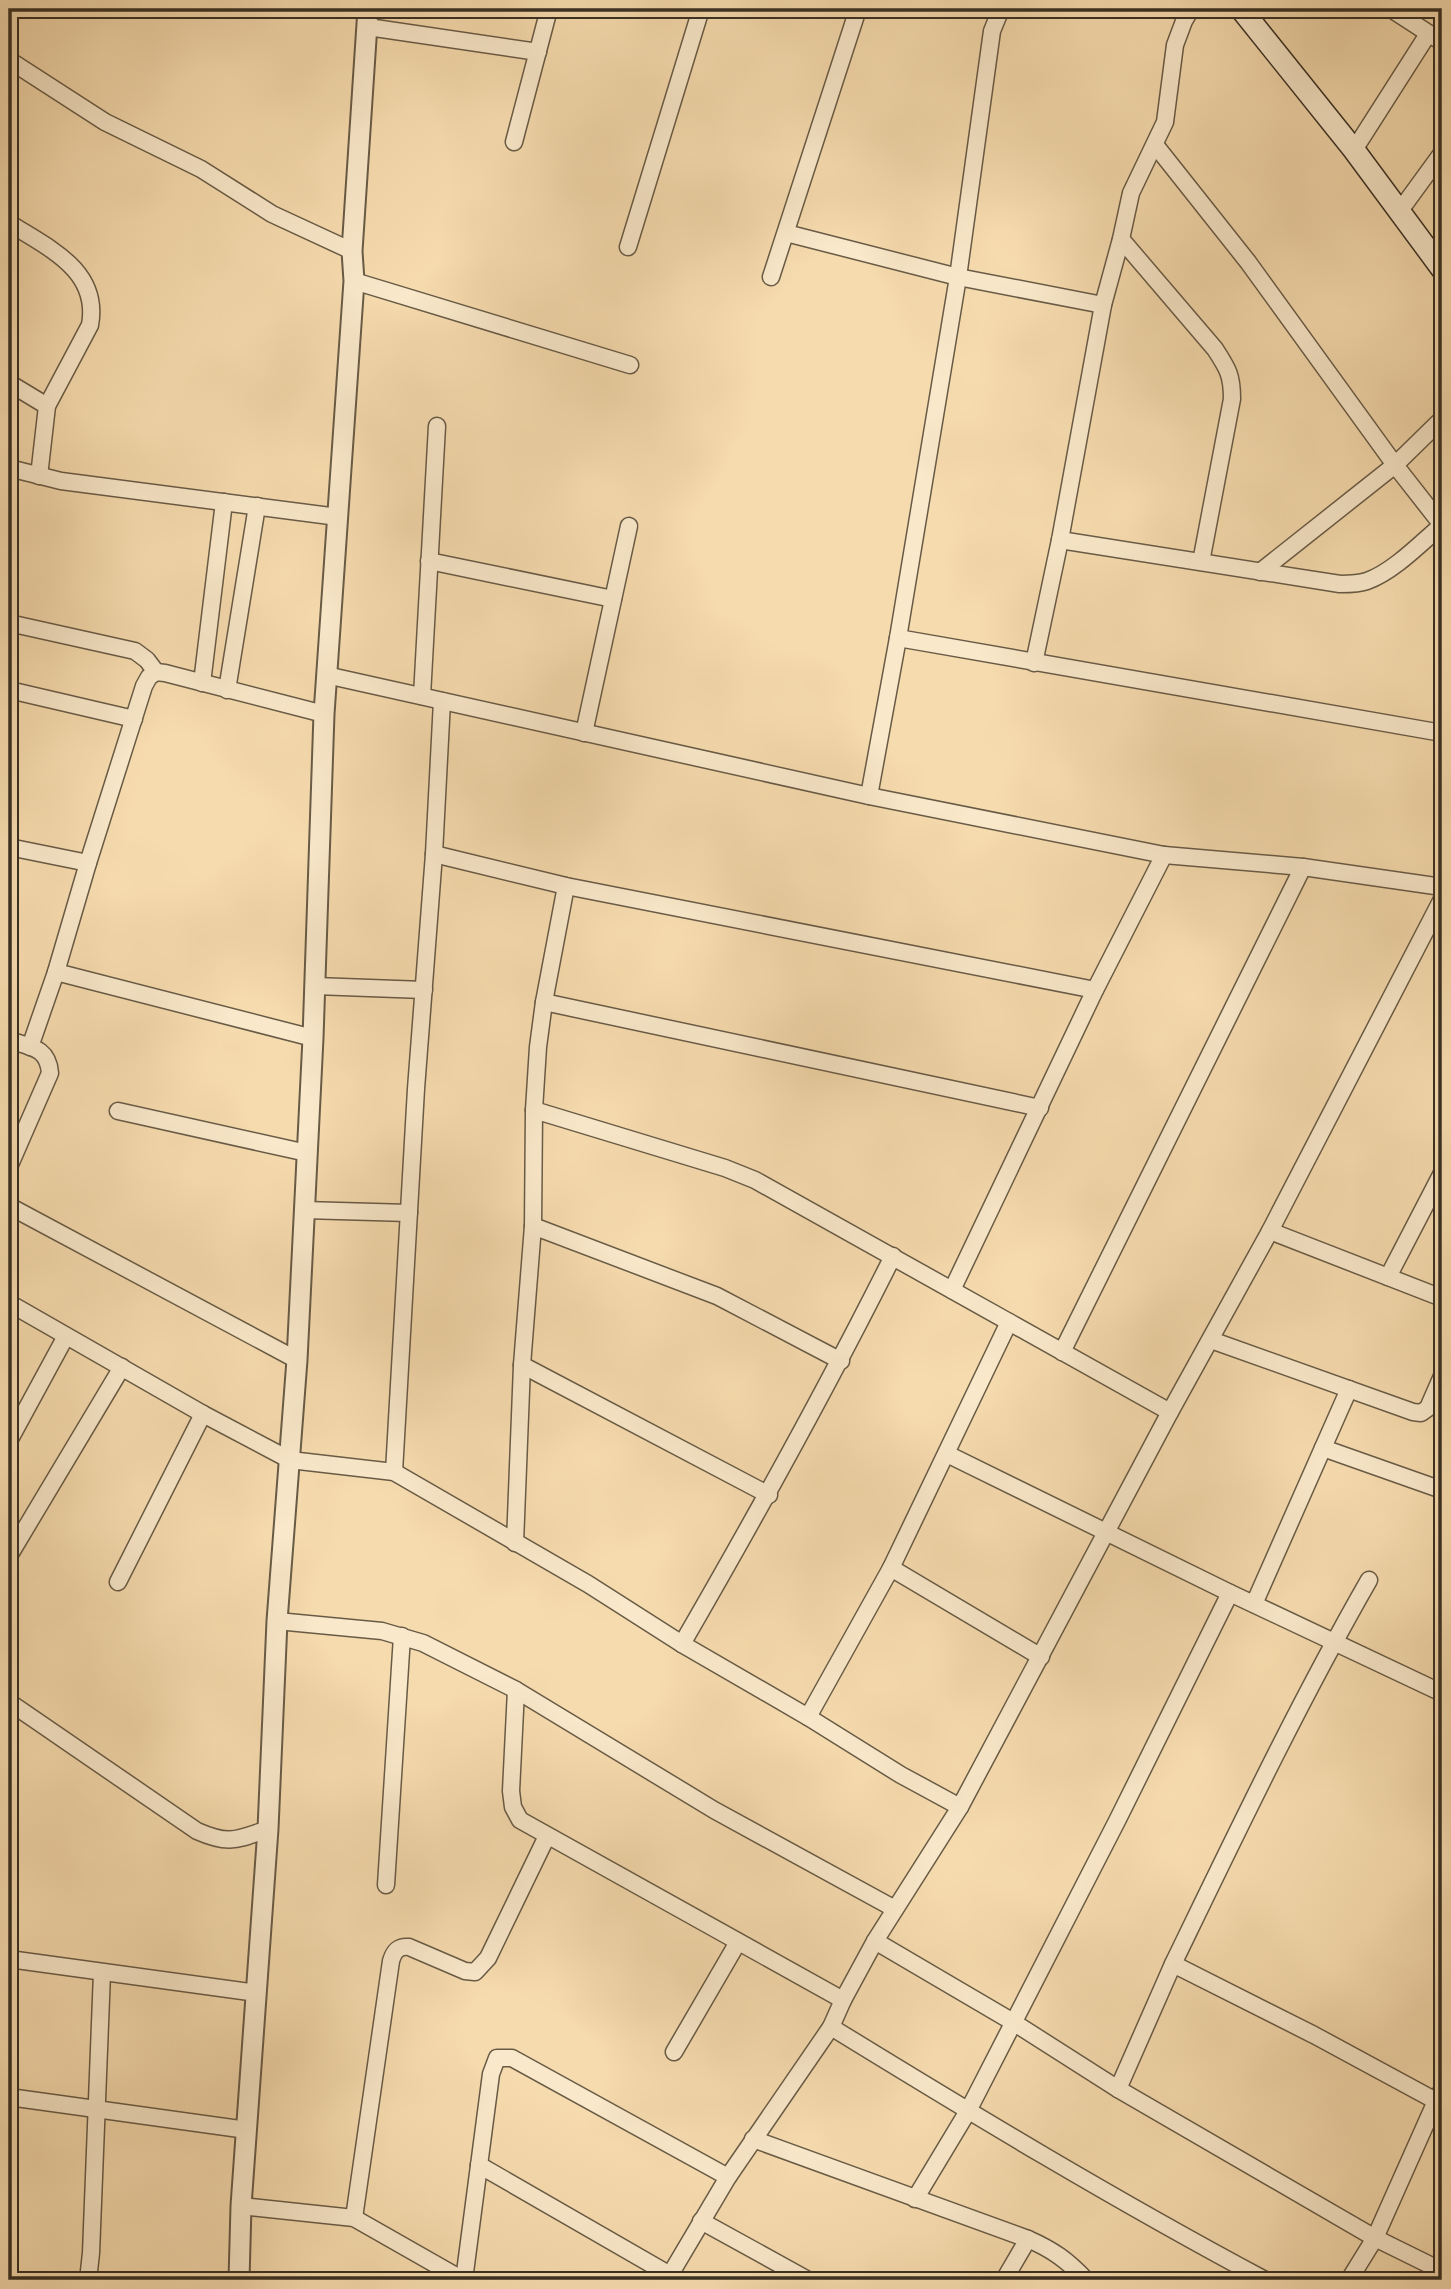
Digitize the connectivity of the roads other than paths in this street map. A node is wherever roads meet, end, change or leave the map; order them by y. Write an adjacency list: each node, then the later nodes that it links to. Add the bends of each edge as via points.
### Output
1 (549, 9): 10 (street)
2 (701, 9): 20 (street)
3 (858, 9): 18 (street)
4 (1001, 9): 24 (street, via 992,31)
5 (1191, 9): 13 (street, via 1178,33 1165,122)
6 (1241, 9): 14 (main road)
7 (1391, 9): 9 (street)
8 (368, 18): 10 (street); 21 (street)
9 (1435, 38): 14 (street)
10 (538, 52): 12 (street)
11 (9, 60): 21 (street, via 105,122 201,169 272,214)
12 (514, 142)
13 (1156, 146): 19 (street, via 1131,193); 32 (street, via 1248,262)
14 (1354, 150): 16 (main road)
15 (1440, 159): 16 (street)
16 (1399, 212): 22 (main road)
17 (9, 223): 29 (street, via 74,267 91,298 90,326)
18 (786, 233): 23 (street); 24 (street)
19 (1121, 239): 26 (street); 42 (street, via 1215,349 1232,381)
20 (628, 247)
21 (352, 251): 25 (street)
22 (1442, 269)
23 (771, 277)
24 (958, 277): 26 (street); 46 (street)
25 (354, 281): 27 (street); 37 (street)
26 (1103, 305): 40 (street)
27 (630, 365)
28 (9, 383): 29 (street)
29 (47, 406): 34 (street)
30 (1442, 419): 32 (street)
31 (437, 426): 41 (street)
32 (1395, 465): 38 (street); 43 (street)
33 (9, 468): 34 (street)
34 (39, 476): 35 (street)
35 (225, 502): 36 (street); 50 (street)
36 (257, 506): 37 (street); 51 (street)
37 (338, 517): 49 (street)
38 (1442, 525): 43 (street, via 1381,575 1365,582 1340,584)
39 (629, 526): 44 (street)
40 (1060, 540): 42 (street); 47 (street)
41 (429, 561): 44 (street); 53 (street)
42 (1201, 562): 43 (street)
43 (1260, 572)
44 (613, 599): 57 (street)
45 (9, 623): 48 (street, via 135,651)
46 (898, 638): 47 (street); 59 (street)
47 (1034, 663): 58 (street)
48 (156, 672): 50 (street); 56 (street, via 144,686)
49 (326, 675): 53 (street); 55 (street)
50 (202, 683): 51 (street)
51 (227, 690): 55 (street)
52 (18, 692): 56 (street)
53 (422, 696): 54 (street)
54 (442, 701): 57 (street); 61 (street)
55 (324, 715): 69 (street)
56 (134, 719): 63 (street)
57 (584, 733): 59 (street)
58 (1442, 733)
59 (869, 796): 62 (street)
60 (9, 847): 63 (street)
61 (434, 854): 65 (street); 70 (street)
62 (1164, 855): 64 (street); 71 (street)
63 (88, 863): 68 (street)
64 (1303, 867): 66 (street); 95 (street)
65 (566, 886): 71 (street); 72 (street)
66 (1442, 887)
67 (1442, 899): 86 (street)
68 (56, 972): 73 (street); 75 (street)
69 (315, 986): 70 (street); 73 (street)
70 (424, 990): 84 (street)
71 (1095, 990): 76 (street)
72 (544, 1002): 76 (street); 77 (street)
73 (313, 1038): 79 (street)
74 (9, 1040): 75 (street)
75 (30, 1047): 80 (street, via 49,1061 50,1073)
76 (1040, 1108): 89 (street)
77 (534, 1110): 85 (street); 87 (street, via 755,1180)
78 (118, 1111): 79 (street)
79 (307, 1153): 83 (street)
80 (9, 1167)
81 (1442, 1173): 88 (street)
82 (9, 1206): 96 (street)
83 (304, 1210): 84 (street); 96 (street)
84 (409, 1213): 108 (street)
85 (534, 1226): 97 (street, via 717,1296); 98 (street)
86 (1270, 1231): 88 (street); 94 (street)
87 (893, 1256): 89 (street); 97 (street)
88 (1388, 1277): 90 (street)
89 (952, 1290): 92 (street)
90 (1442, 1298)
91 (9, 1303): 93 (street)
92 (1009, 1322): 95 (street); 106 (street)
93 (66, 1336): 99 (street); 104 (street)
94 (1211, 1340): 101 (street); 102 (street)
95 (1062, 1352): 102 (street)
96 (297, 1360): 107 (street)
97 (841, 1361): 110 (street)
98 (522, 1365): 110 (street); 112 (street)
99 (122, 1367): 103 (street); 113 (street)
100 (1442, 1376): 101 (street, via 1428,1408 1421,1413)
101 (1349, 1389): 105 (street)
102 (1171, 1412): 111 (street)
103 (203, 1414): 107 (street); 116 (street)
104 (9, 1441)
105 (1323, 1448): 109 (street); 118 (street)
106 (947, 1454): 111 (street); 114 (street)
107 (290, 1460): 108 (street); 119 (street)
108 (394, 1472): 112 (street)
109 (1442, 1490)
110 (769, 1495): 122 (street)
111 (1108, 1532): 117 (street); 123 (street)
112 (515, 1543): 122 (street)
113 (9, 1556)
114 (891, 1568): 123 (street); 127 (street)
115 (1369, 1580): 121 (street)
116 (118, 1582)
117 (1230, 1593): 118 (street); 140 (street)
118 (1254, 1604): 121 (street)
119 (276, 1621): 120 (street); 129 (street)
120 (401, 1636): 124 (street); 131 (street)
121 (1334, 1642): 125 (street); 136 (street)
122 (682, 1644): 127 (street)
123 (1041, 1657): 128 (street)
124 (516, 1690): 130 (street, via 513,1807 520,1820); 132 (street, via 714,1810)
125 (1442, 1693)
126 (9, 1702): 129 (street, via 197,1831 230,1840)
127 (808, 1717): 128 (street)
128 (960, 1807): 132 (street)
129 (268, 1829): 138 (street)
130 (547, 1836): 134 (street); 154 (street, via 488,1958 475,1972 409,1947 394,1952)
131 (386, 1885)
132 (895, 1909): 133 (street)
133 (875, 1941): 139 (street); 140 (street)
134 (738, 1942): 139 (street); 142 (street)
135 (9, 1959): 137 (street)
136 (1173, 1964): 143 (street); 144 (street)
137 (102, 1973): 138 (street); 146 (street)
138 (257, 1993): 148 (street)
139 (843, 2000): 141 (street)
140 (1013, 2022): 143 (street); 147 (street)
141 (831, 2027): 147 (street); 149 (street)
142 (674, 2052)
143 (1118, 2089): 156 (street)
144 (1439, 2095): 156 (street)
145 (9, 2097): 146 (street)
146 (96, 2108): 148 (street); 160 (street)
147 (968, 2111): 152 (street); 166 (street)
148 (247, 2130): 153 (street)
149 (753, 2140): 151 (street); 152 (street)
150 (479, 2165): 151 (street, via 491,2074 497,2058 503,2057); 159 (street); 162 (street)
151 (728, 2177): 155 (street)
152 (915, 2199): 157 (street)
153 (241, 2206): 154 (street); 161 (street)
154 (355, 2218): 162 (street)
155 (701, 2221): 159 (street); 163 (street)
156 (1375, 2238): 158 (street); 167 (street)
157 (1028, 2239): 164 (street); 165 (street, via 1054,2251)
158 (1442, 2271)
159 (669, 2277)
160 (88, 2280)
161 (239, 2280)
162 (464, 2280)
163 (808, 2280)
164 (1004, 2280)
165 (1086, 2280)
166 (1265, 2280)
167 (1349, 2280)

